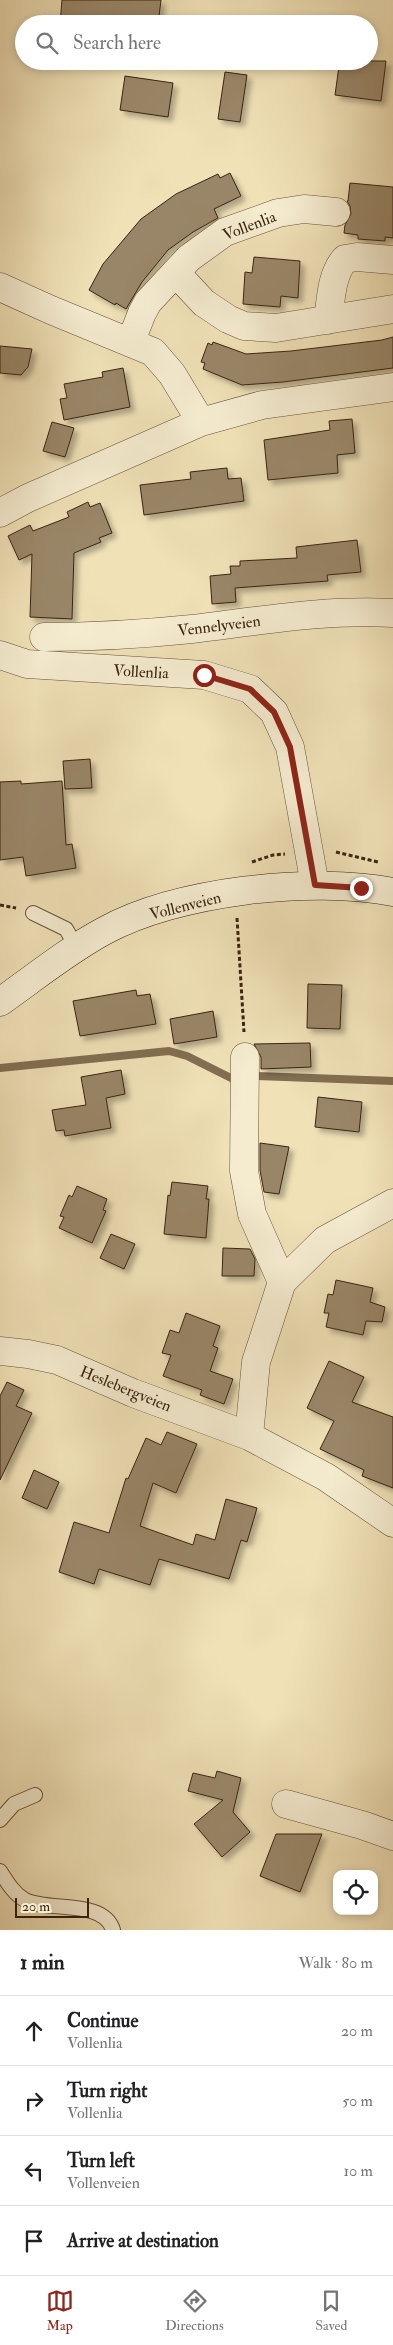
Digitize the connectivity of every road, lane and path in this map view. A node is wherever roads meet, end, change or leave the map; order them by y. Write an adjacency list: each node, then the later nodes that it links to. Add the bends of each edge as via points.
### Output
1 (336, 212): 3 (street, Vollenlia, via 286,212 235,227 189,258)
2 (393, 260): 6 (street, via 345,258 334,281)
3 (176, 273): 6 (street, via 204,303 244,326 276,328); 7 (street, Vollenlia, via 148,302)
4 (0, 287): 7 (street)
5 (393, 310): 6 (street)
6 (328, 320)
7 (131, 341): 9 (street, via 153,352 163,362)
8 (393, 387): 9 (street, via 262,406)
9 (201, 422): 10 (street)
10 (0, 513)
11 (393, 614): 12 (street, Vennelyveien, via 292,616 182,630 94,637)
12 (44, 637)
13 (0, 655): 14 (street, Vollenlia, via 27,664 204,675 250,689 274,712 290,747)
14 (315, 885): 15 (street, Vollenveien); 16 (street, Vollenveien)
15 (393, 892)
16 (235, 893): 18 (street, Vollenveien, via 198,899 139,916); 20 (path)
17 (33, 913): 18 (lane, via 66,929)
18 (77, 948): 19 (street, Vollenveien)
19 (0, 1002)
20 (245, 1057): 22 (street, via 246,1180 252,1214)
21 (393, 1203): 22 (street, via 325,1240)
22 (282, 1282): 24 (street, via 256,1362)
23 (0, 1351): 24 (street, Heslebergveien, via 57,1360 133,1393)
24 (249, 1436): 25 (street, Heslebergveien, via 326,1476)
25 (393, 1524)
26 (35, 1796): 28 (lane, via 14,1804)
27 (286, 1804): 29 (street)
28 (0, 1820)
29 (393, 1836)
30 (0, 1871): 31 (lane, via 24,1900 44,1906 86,1910 108,1920)
31 (113, 1930)

